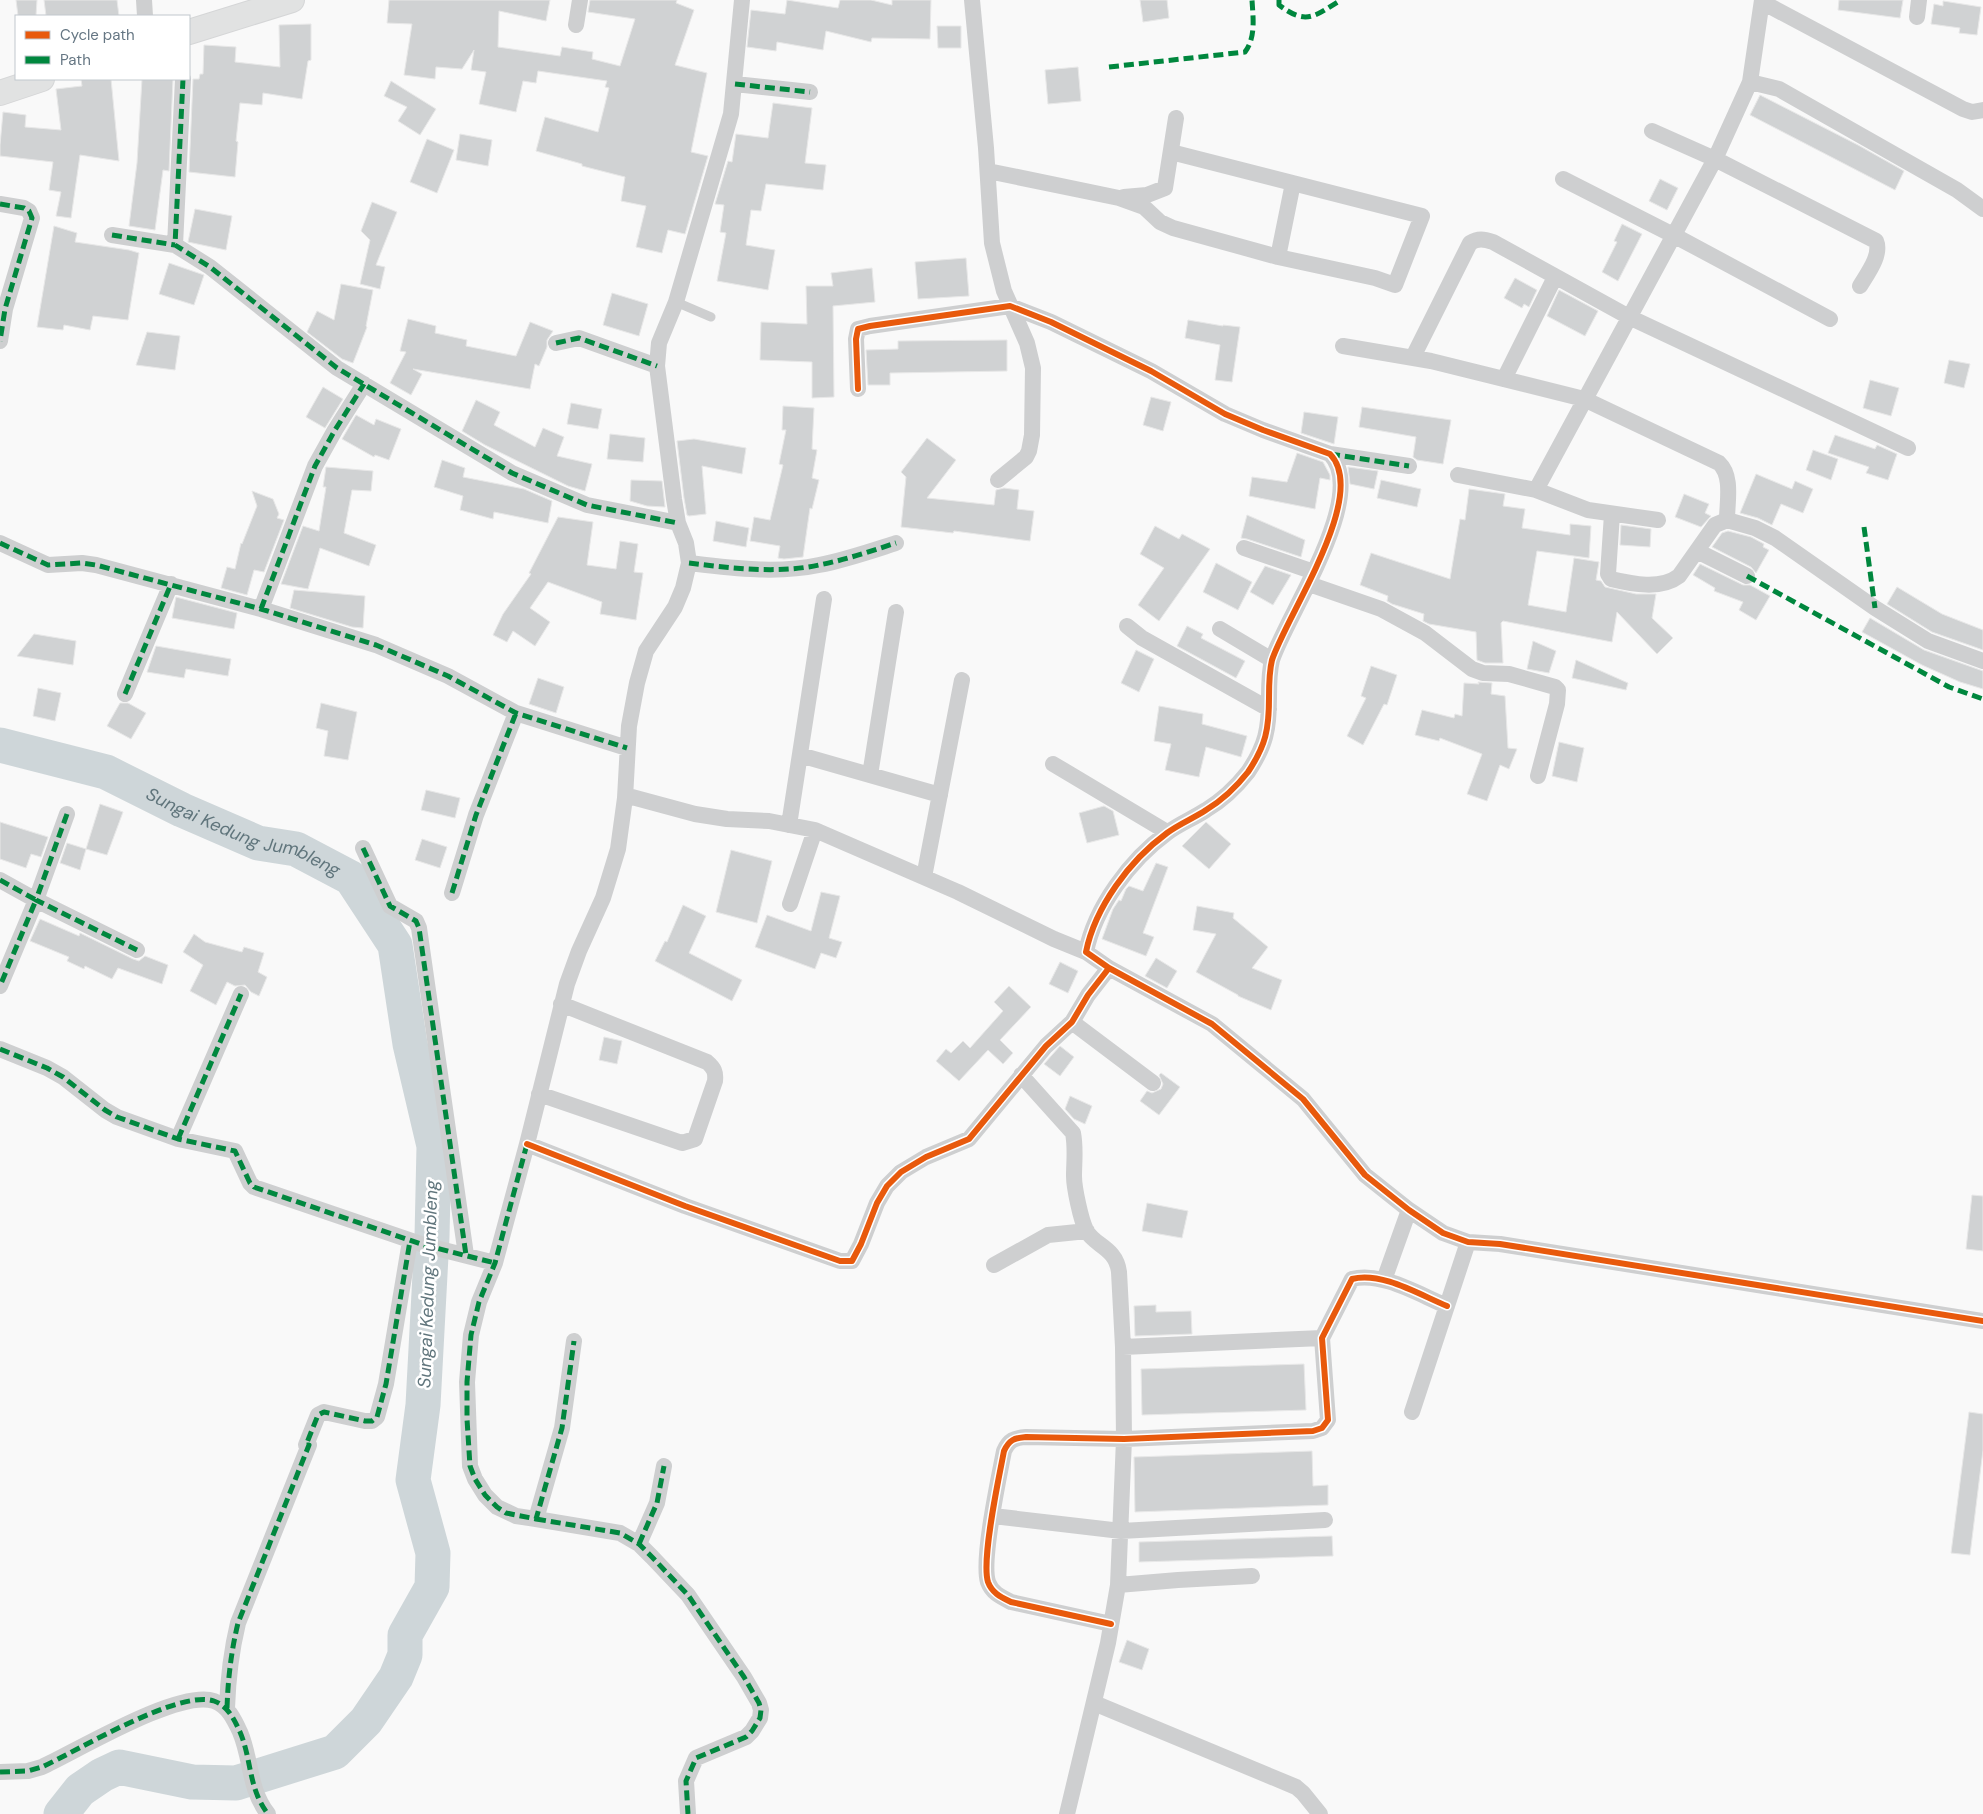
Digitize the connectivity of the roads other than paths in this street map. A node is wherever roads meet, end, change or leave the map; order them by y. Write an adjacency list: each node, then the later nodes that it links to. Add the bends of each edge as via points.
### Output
1 (144, 0): 8 (street)
2 (292, 0): 11 (street)
3 (580, 0): 10 (street)
4 (742, 0): 15 (street)
5 (972, 0): 23 (street)
6 (1919, 0): 9 (street)
7 (1762, 1): 12 (street); 18 (street, via 1963,109 1972,112)
8 (144, 15)
9 (1917, 17)
10 (576, 25)
11 (190, 32)
12 (1753, 71): 22 (street); 28 (street, via 1779,89 1958,190)
13 (39, 80): 17 (street)
14 (183, 80): 31 (street)
15 (735, 84): 16 (street); 35 (street, via 731,114)
16 (810, 92)
17 (0, 93)
18 (1983, 110)
19 (1176, 118): 21 (street)
20 (1652, 132): 22 (street)
21 (1171, 152): 25 (street); 26 (street, via 1165,188 1147,195)
22 (1715, 159): 30 (street); 34 (street, via 1876,241 1874,262)
23 (988, 171): 26 (street); 36 (street, via 992,243)
24 (1563, 179): 30 (street)
25 (1293, 183): 32 (street); 32 (street, via 1422,216 1395,285)
26 (1119, 198): 32 (street, via 1144,207 1160,222 1173,228)
27 (0, 204): 40 (street, via 24,208 32,218 5,309)
28 (1983, 209)
29 (112, 235): 31 (street)
30 (1675, 236): 38 (street); 39 (street)
31 (175, 245): 46 (street, via 210,267 337,368)
32 (1278, 257)
33 (1555, 277): 38 (street); 43 (street, via 1493,242 1474,240); 45 (street)
34 (1860, 286)
35 (676, 302): 37 (lane); 44 (street, via 659,344)
36 (1010, 306): 47 (street, via 858,329); 50 (street, via 1051,322 1151,371 1225,414); 53 (street, via 1032,357 1032,434 1026,457)
37 (711, 317)
38 (1629, 317): 48 (street); 49 (street)
39 (1830, 319)
40 (0, 341)
41 (556, 343): 44 (street, via 579,338)
42 (1344, 346): 43 (street)
43 (1413, 357): 45 (street)
44 (657, 366): 58 (street)
45 (1504, 379): 48 (street)
46 (364, 384): 58 (street, via 512,473 587,505); 68 (street, via 315,466)
47 (858, 389)
48 (1584, 399): 54 (street); 57 (street, via 1720,463 1727,477)
49 (1908, 448)
50 (1330, 454): 51 (street); 65 (street, via 1336,460 1340,489 1329,537)
51 (1409, 466)
52 (1458, 475): 54 (street)
53 (998, 480)
54 (1536, 490): 55 (street, via 1582,508)
55 (1612, 514): 56 (street); 62 (street, via 1608,574 1611,579 1665,584 1679,576)
56 (1658, 520)
57 (1727, 520): 62 (street, via 1715,525); 73 (street, via 1776,538 1875,608 1928,640)
58 (678, 523): 63 (street)
59 (0, 543): 66 (street, via 48,565 96,564)
60 (896, 543): 63 (street, via 819,566 734,568)
61 (1244, 548): 65 (street)
62 (1697, 552): 64 (street)
63 (689, 563): 78 (street, via 675,607 646,651 631,707)
64 (1747, 576)
65 (1312, 578): 72 (street); 82 (street, via 1425,633 1472,669 1509,674 1555,687 1558,704)
66 (171, 584): 68 (street); 75 (street)
67 (824, 598): 79 (street)
68 (261, 609): 77 (street, via 376,644 448,676)
69 (896, 612): 81 (street)
70 (1127, 626): 76 (street, via 1142,638)
71 (1220, 629): 72 (street)
72 (1272, 660): 76 (street)
73 (1983, 661)
74 (962, 680): 83 (street)
75 (125, 694)
76 (1269, 709): 88 (street, via 1267,734 1261,752 1246,774 1207,810)
77 (516, 713): 78 (street); 92 (street, via 476,815)
78 (627, 748): 84 (street)
79 (800, 755): 81 (street); 86 (street)
80 (1053, 764): 88 (street)
81 (870, 775): 83 (street)
82 (1538, 776)
83 (940, 795): 90 (street)
84 (625, 798): 86 (street, via 727,819); 100 (street, via 612,871)
85 (67, 814): 93 (street)
86 (789, 825): 87 (street)
87 (815, 830): 90 (street); 94 (street)
88 (1167, 832): 96 (street, via 1116,886 1092,927)
89 (363, 848): 112 (street, via 390,906 416,921 419,928)
90 (924, 877): 96 (street)
91 (0, 880): 93 (street)
92 (452, 893)
93 (36, 900): 95 (street); 98 (street)
94 (790, 904)
95 (137, 950)
96 (1086, 952): 97 (street)
97 (1109, 968): 101 (street); 108 (street, via 1212,1024 1303,1098 1366,1174)
98 (0, 986)
99 (240, 994): 106 (street)
100 (561, 1004): 105 (street); 105 (street, via 708,1062 716,1074 715,1081 695,1138 682,1143)
101 (1072, 1022): 103 (street); 104 (street)
102 (0, 1048): 106 (street, via 63,1077 117,1117)
103 (1022, 1075): 107 (street, via 968,1139 926,1157 901,1172 887,1186 877,1202 861,1244 849,1262 685,1206); 109 (street, via 1073,1133 1075,1188)
104 (1153, 1083)
105 (539, 1094): 107 (street)
106 (178, 1139): 111 (street, via 235,1151 254,1187)
107 (527, 1144): 113 (street)
108 (1409, 1210): 110 (street, via 1443,1233); 115 (street)
109 (1087, 1231): 114 (street, via 1048,1235); 120 (street, via 1118,1264)
110 (1468, 1242): 116 (street); 117 (street, via 1500,1244)
111 (417, 1243): 112 (street); 133 (street, via 377,1417 368,1421 324,1412 318,1415 306,1445 309,1446 238,1624 231,1650)
112 (462, 1254): 113 (street)
113 (495, 1263): 125 (street, via 479,1302 471,1335 467,1382 470,1466 485,1495 497,1507 516,1516)
114 (994, 1265)
115 (1384, 1280): 116 (street); 118 (street, via 1363,1276 1352,1279)
116 (1447, 1306): 121 (street)
117 (1983, 1321)
118 (1322, 1338): 120 (street); 122 (street, via 1328,1420 1322,1428)
119 (574, 1341): 125 (street, via 562,1428)
120 (1123, 1347): 122 (street)
121 (1412, 1412)
122 (1124, 1440): 124 (street, via 1014,1438 1004,1451); 127 (street)
123 (664, 1466): 128 (street, via 657,1503)
124 (993, 1516): 127 (street); 131 (street, via 986,1566 988,1583 997,1595 1011,1602)
125 (536, 1519): 128 (street, via 620,1534)
126 (1326, 1520): 127 (street)
127 (1121, 1531): 130 (street)
128 (639, 1544): 136 (street, via 688,1595 744,1677 761,1710 757,1725 746,1737 696,1758 686,1781)
129 (1252, 1576): 130 (street)
130 (1118, 1585): 131 (street)
131 (1111, 1624): 132 (street)
132 (1094, 1703): 137 (street); 138 (street, via 1296,1787)
133 (227, 1708): 134 (street, via 213,1701 192,1700 173,1705 42,1767); 135 (street, via 240,1733 258,1798)
134 (0, 1772)
135 (268, 1814)
136 (688, 1814)
137 (1067, 1814)
138 (1320, 1814)

